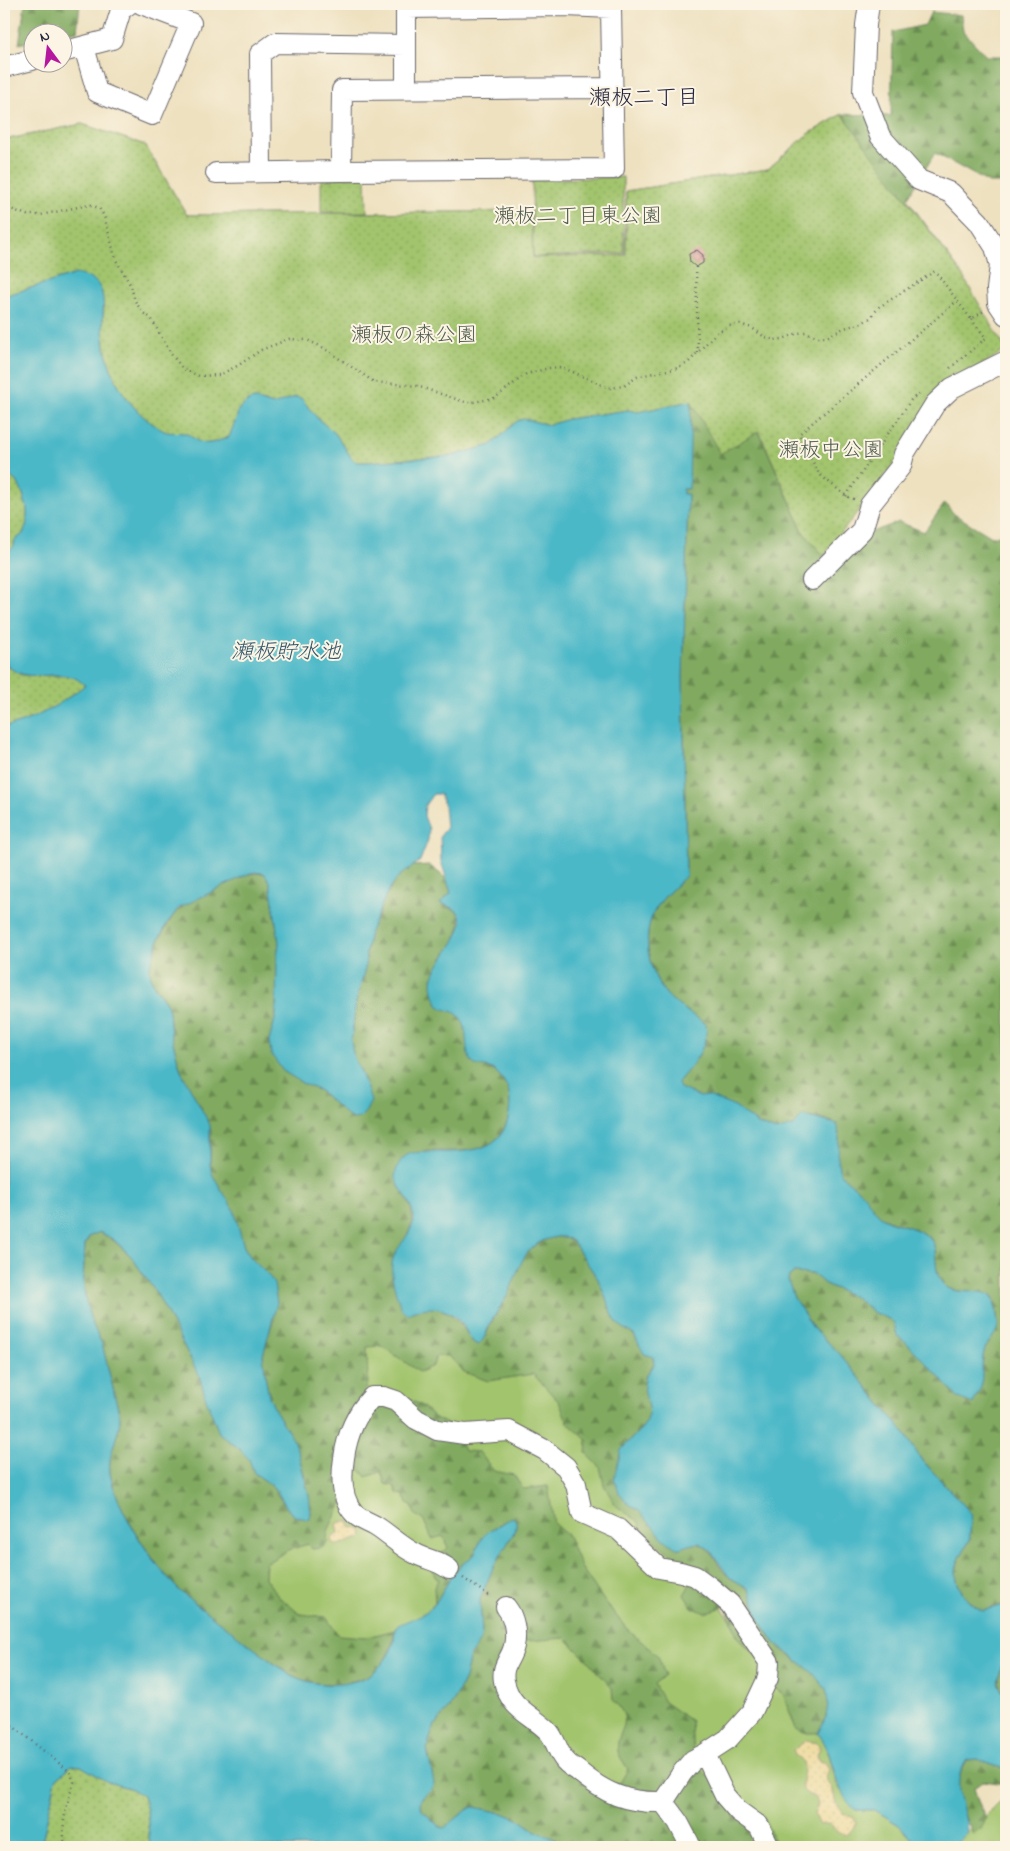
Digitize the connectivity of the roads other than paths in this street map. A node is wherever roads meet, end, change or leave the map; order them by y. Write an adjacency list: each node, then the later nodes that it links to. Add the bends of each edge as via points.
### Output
1 (129, 4): 7 (street, via 121,10 112,39)
2 (141, 4): 7 (street, via 191,23 152,115 98,92)
3 (869, 4): 16 (street, via 863,92 880,136 919,180 951,193)
4 (437, 5): 5 (street); 6 (street, via 406,8)
5 (566, 5): 11 (street, via 611,8)
6 (405, 45): 12 (street); 14 (street, via 275,43 260,54)
7 (84, 46): 8 (street)
8 (72, 49)
9 (22, 62): 10 (street)
10 (4, 67)
11 (613, 88): 12 (street); 13 (street, via 614,169)
12 (406, 89): 13 (street, via 342,90)
13 (341, 171): 14 (street)
14 (261, 172): 15 (street)
15 (216, 173)
16 (1001, 245): 17 (street, via 997,289)
17 (1002, 309)
18 (1006, 361): 19 (street, via 952,388 934,404 904,454 901,466 870,505 862,530)
19 (812, 580)
20 (449, 1569): 22 (street, via 438,1561 403,1548 378,1527 354,1514 343,1493 346,1440 364,1405 372,1397 396,1401 416,1419 437,1430 465,1434 509,1431 545,1450 566,1467 576,1484 582,1513 618,1529 659,1568 695,1576 730,1604 769,1662 768,1678 752,1712 728,1738)
21 (506, 1607): 23 (street, via 515,1631 514,1647 504,1665 504,1680 510,1698 549,1732 563,1758 602,1790 624,1799)
22 (705, 1754): 23 (street, via 693,1760); 25 (street, via 725,1796 738,1811 759,1826)
23 (663, 1802): 24 (street, via 689,1842)
24 (687, 1847)
25 (769, 1847)

